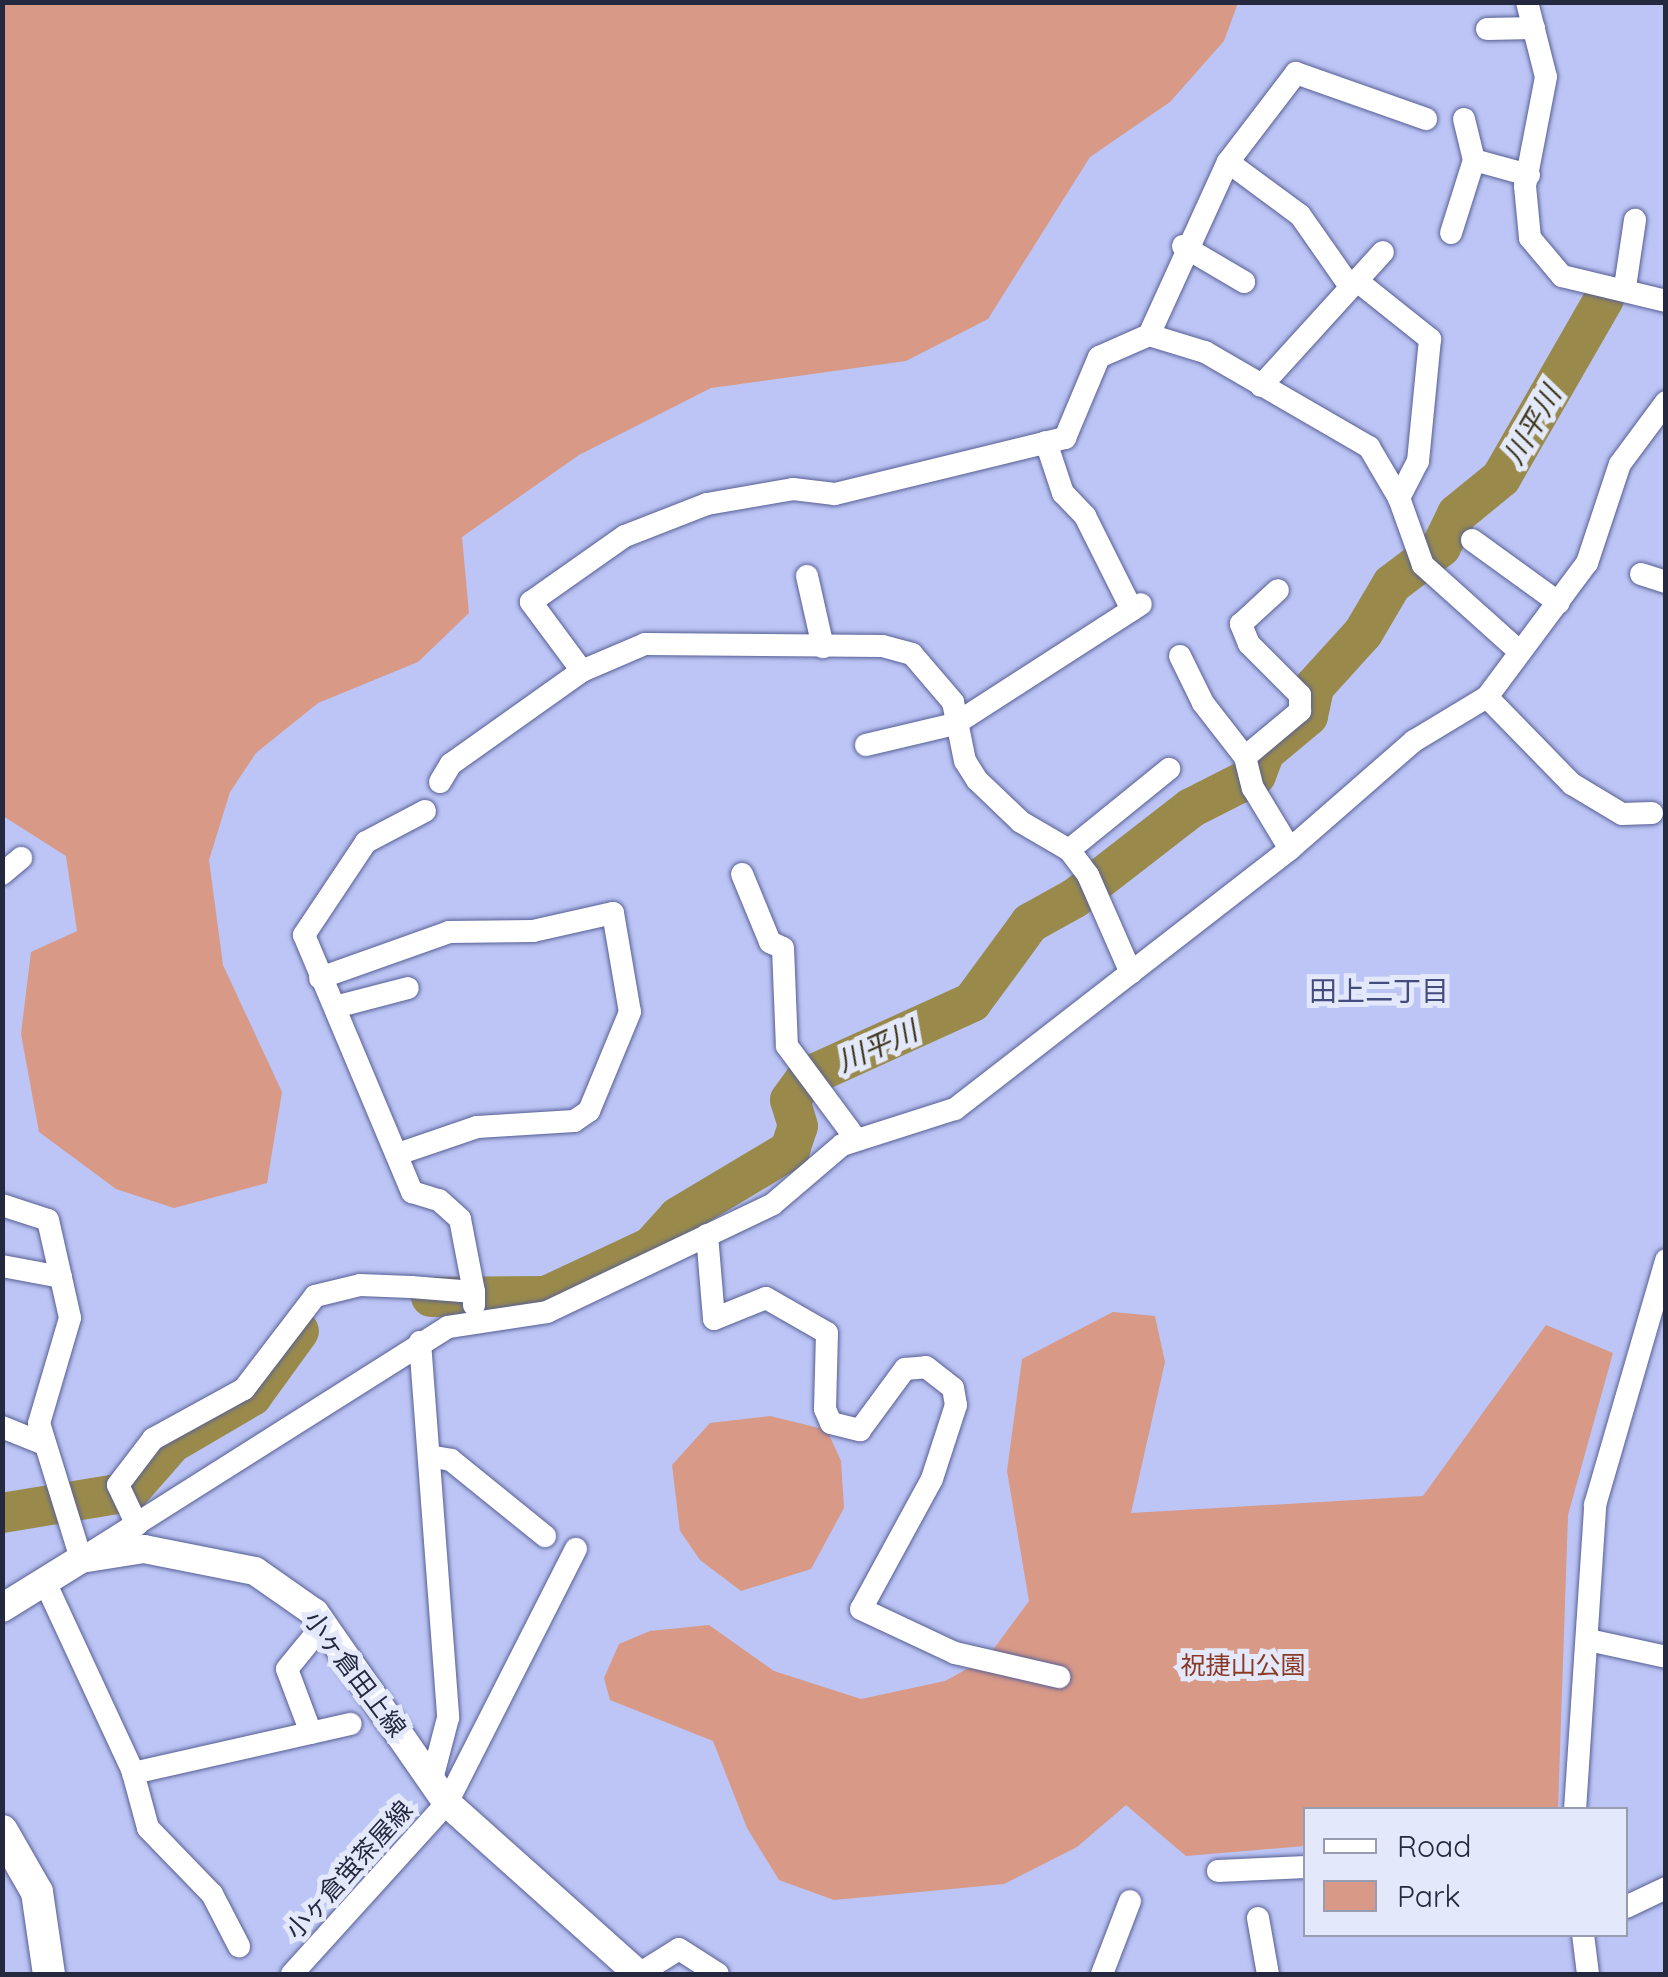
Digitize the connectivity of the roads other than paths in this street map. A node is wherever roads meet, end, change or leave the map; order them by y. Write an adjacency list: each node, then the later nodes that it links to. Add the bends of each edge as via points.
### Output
1 (1528, 2): 3 (street)
2 (1487, 28): 3 (street)
3 (1534, 28): 8 (street, via 1546,78)
4 (1426, 119): 7 (street, via 1296,73)
5 (1464, 120): 6 (street)
6 (1474, 160): 8 (street); 10 (street)
7 (1228, 162): 11 (street); 14 (street, via 1300,216)
8 (1528, 175): 15 (street, via 1523,212 1546,261 1591,286)
9 (1636, 220): 15 (street)
10 (1451, 233)
11 (1183, 246): 13 (street); 17 (street)
12 (1383, 252): 14 (street)
13 (1244, 282)
14 (1352, 282): 18 (street); 21 (street, via 1430,340 1418,461)
15 (1626, 287): 16 (street)
16 (1666, 301)
17 (1149, 335): 18 (street, via 1206,352); 20 (street, via 1099,357 1076,424 1065,438)
18 (1261, 386): 21 (street, via 1369,447)
19 (1666, 402): 27 (street, via 1620,464 1600,538)
20 (1046, 442): 31 (street, via 834,494 793,489 707,504 625,536 531,602); 33 (street, via 1063,492 1085,516 1136,607)
21 (1399, 498): 29 (street, via 1419,558)
22 (1502, 532): 27 (street, via 1480,546)
23 (1641, 574): 25 (street)
24 (808, 576): 28 (street)
25 (1666, 582)
26 (1278, 590): 36 (street, via 1242,624 1249,644 1300,695 1300,711)
27 (1559, 603): 29 (street)
28 (823, 647): 31 (street, via 645,644); 33 (street, via 912,654 953,702)
29 (1518, 652): 32 (street)
30 (1180, 656): 36 (street)
31 (582, 671): 37 (street, via 451,764)
32 (1487, 696): 39 (street, via 1572,784 1622,814); 40 (street, via 1414,741)
33 (955, 724): 34 (street); 41 (street, via 977,780 1021,822)
34 (866, 745)
35 (1168, 769): 41 (street)
36 (1249, 773): 40 (street)
37 (440, 782)
38 (425, 811): 44 (street, via 366,842 309,917 304,935)
39 (1652, 813)
40 (1290, 849): 43 (street)
41 (1069, 850): 43 (street, via 1094,884)
42 (742, 874): 47 (street, via 770,942 783,948 788,1046)
43 (1131, 973): 47 (street, via 956,1109)
44 (320, 978): 46 (street); 48 (street, via 449,932 533,931 613,913 630,1012 589,1111 574,1121 477,1127)
45 (408, 988): 46 (street)
46 (339, 1006): 48 (street, via 366,1089)
47 (856, 1139): 50 (street, via 772,1204)
48 (401, 1153): 55 (street, via 412,1192 439,1200 460,1219)
49 (2, 1205): 53 (street, via 48,1220)
50 (707, 1235): 56 (street, via 546,1312); 70 (street, via 714,1319 766,1298 827,1333 824,1409 831,1422 860,1430 905,1369 926,1367 953,1388 956,1405 932,1479 861,1609 940,1648)
51 (1666, 1260): 54 (street)
52 (2, 1266): 53 (street)
53 (61, 1277): 59 (street, via 70,1318 39,1423)
54 (1661, 1290): 68 (street, via 1595,1505)
55 (474, 1292): 56 (street); 61 (street, via 360,1285 315,1296 244,1389 153,1440 129,1470 118,1485)
56 (475, 1318): 57 (street)
57 (420, 1342): 60 (street); 61 (street)
58 (2, 1426): 59 (street)
59 (44, 1444): 64 (street)
60 (429, 1456): 62 (street, via 450,1460); 74 (street, via 448,1718)
61 (137, 1525): 64 (street)
62 (545, 1536)
63 (576, 1549): 75 (street, 小ヶ倉蛍茶屋線)
64 (81, 1559): 65 (main road, 小ヶ倉田上線); 67 (main road, 小ヶ倉田上線, via 144,1549 227,1560 275,1583)
65 (45, 1582): 66 (main road, 小ヶ倉田上線); 73 (street)
66 (2, 1608)
67 (323, 1625): 72 (street, via 287,1670); 74 (main road, 小ヶ倉田上線)
68 (1589, 1640): 69 (street); 76 (street)
69 (1666, 1658)
70 (1059, 1678)
71 (351, 1724): 72 (street)
72 (312, 1733): 73 (street)
73 (134, 1773): 85 (street, via 148,1828 212,1894)
74 (432, 1779): 75 (main road, 小ヶ倉田上線)
75 (447, 1803): 87 (street, 小ヶ倉蛍茶屋線); 88 (main road, 小ヶ倉田上線)
76 (1575, 1807)
77 (2, 1832): 86 (highway, via 38,1892)
78 (1303, 1867): 79 (street)
79 (1218, 1872)
80 (1666, 1888): 82 (street)
81 (1130, 1901): 90 (street)
82 (1628, 1906)
83 (1258, 1918): 91 (street)
84 (1583, 1937): 92 (street)
85 (239, 1946)
86 (49, 1974)
87 (292, 1974)
88 (639, 1974): 89 (street, via 679,1948)
89 (718, 1974)
90 (1102, 1974)
91 (1268, 1974)
92 (1588, 1974)

